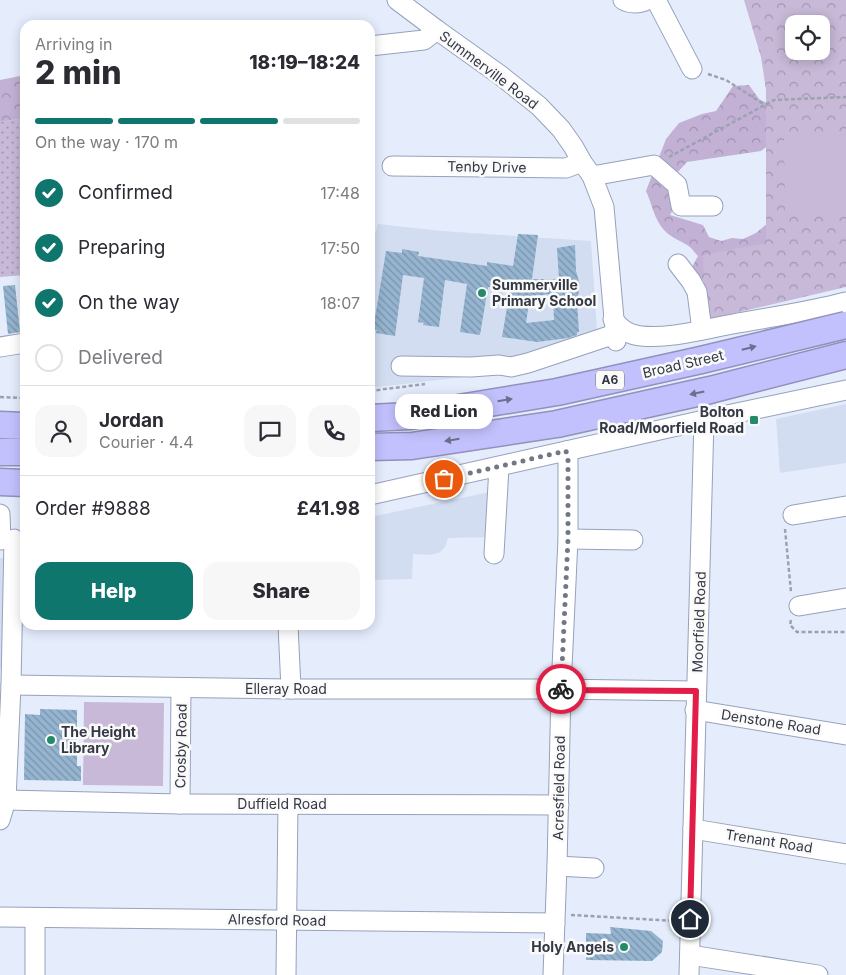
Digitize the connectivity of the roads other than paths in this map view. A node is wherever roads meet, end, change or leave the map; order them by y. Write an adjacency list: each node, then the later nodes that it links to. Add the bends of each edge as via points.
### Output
1 (397, 0): 5 (street, Summerville Road)
2 (622, 0): 3 (street, via 640,3)
3 (647, 0)
4 (656, 0): 7 (street)
5 (436, 30): 6 (street, via 424,40); 9 (street, Summerville Road, via 539,106 561,129)
6 (375, 45)
7 (692, 69)
8 (392, 166): 9 (street, Tenby Drive)
9 (587, 169): 10 (street, Tenby Drive, via 654,165 677,185 681,206); 15 (street, Summerville Road, via 604,207)
10 (713, 206)
11 (678, 264): 14 (street, via 697,292)
12 (846, 302): 14 (street)
13 (846, 325): 21 (highway, Broad Street / A6, one-way to 13, bridge, via 410,416 557,392)
14 (702, 330): 15 (street, via 661,336 632,335 623,330)
15 (614, 332): 19 (street, via 528,364 511,367)
16 (20, 344): 17 (street)
17 (0, 347)
18 (846, 355): 25 (highway, A6, one-way to 25, via 557,424)
19 (401, 366)
20 (846, 390): 22 (street)
21 (375, 418)
22 (704, 420): 28 (street); 49 (street, Moorfield Road)
23 (0, 425): 24 (highway)
24 (20, 426)
25 (412, 446): 26 (highway); 27 (highway, A6)
26 (375, 447)
27 (375, 450)
28 (566, 451): 31 (street); 38 (street, Acresfield Road)
29 (0, 452): 30 (highway)
30 (20, 452)
31 (498, 467): 34 (street); 41 (street)
32 (0, 482): 33 (highway)
33 (20, 483)
34 (375, 494)
35 (846, 506): 37 (street)
36 (0, 514): 39 (street)
37 (789, 521)
38 (568, 539): 40 (street); 48 (street, Acresfield Road)
39 (10, 540): 45 (street)
40 (633, 540)
41 (494, 554)
42 (846, 598): 43 (street)
43 (794, 604)
44 (288, 630): 47 (street)
45 (11, 684): 46 (street, Elleray Road); 51 (street)
46 (182, 688): 47 (street, Elleray Road); 52 (street, Crosby Road)
47 (291, 689): 48 (street, Elleray Road)
48 (561, 690): 49 (street, Elleray Road); 54 (street, Acresfield Road)
49 (696, 700): 50 (street, Denstone Road); 56 (street, Moorfield Road)
50 (846, 735)
51 (6, 800): 52 (street, Duffield Road); 55 (street)
52 (180, 804): 53 (street, Duffield Road)
53 (288, 804): 54 (street, Duffield Road); 63 (street)
54 (559, 806): 58 (street, Acresfield Road)
55 (0, 820)
56 (693, 828): 57 (street, Trenant Road); 64 (street, Moorfield Road)
57 (846, 854)
58 (557, 866): 59 (street); 62 (street, Acresfield Road)
59 (594, 868)
60 (0, 917): 61 (street, Alresford Road)
61 (35, 918): 63 (street, Alresford Road); 65 (street)
62 (560, 919): 63 (street, Alresford Road); 67 (street, Acresfield Road)
63 (287, 920): 66 (street)
64 (690, 955): 68 (street, Moorfield Road); 69 (street)
65 (36, 975)
66 (286, 975)
67 (553, 975)
68 (689, 975)
69 (818, 975)

